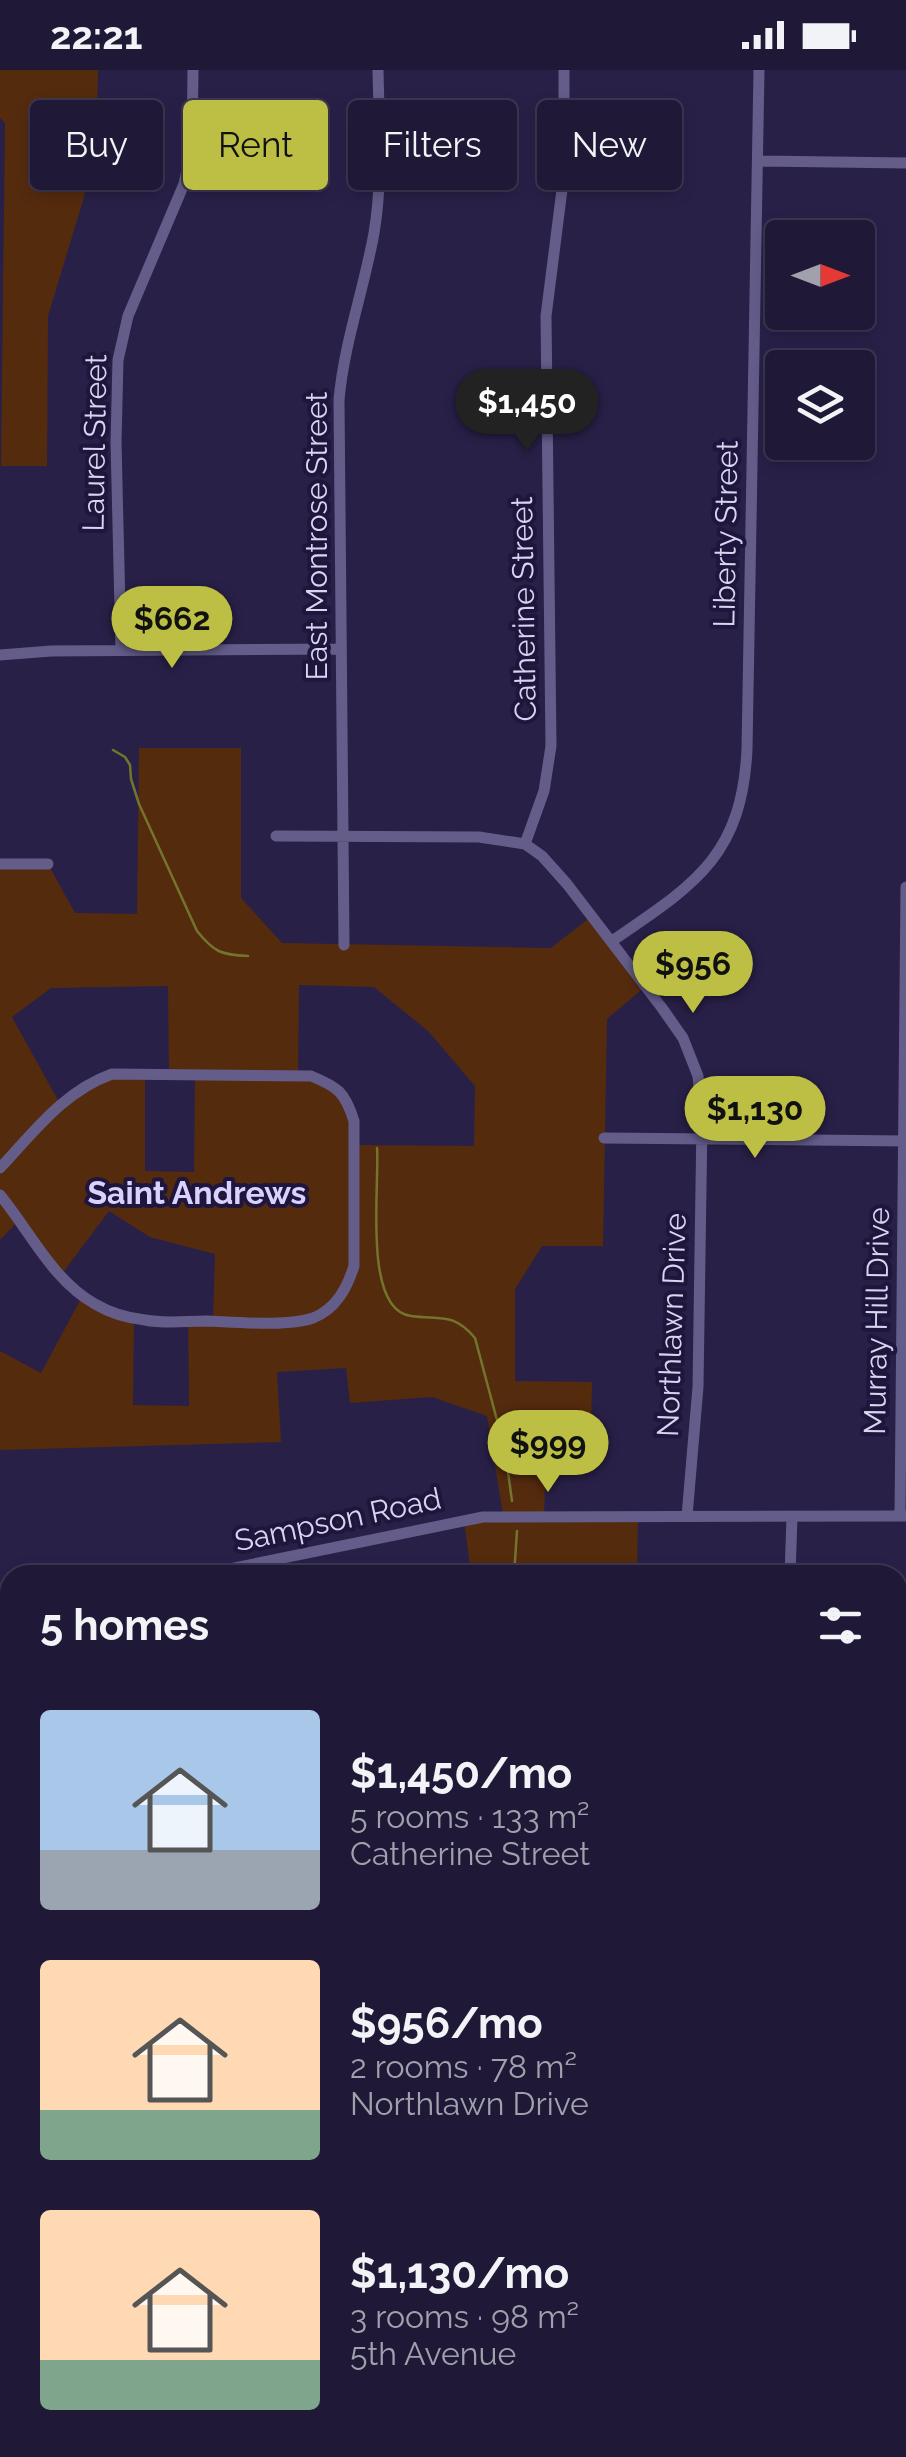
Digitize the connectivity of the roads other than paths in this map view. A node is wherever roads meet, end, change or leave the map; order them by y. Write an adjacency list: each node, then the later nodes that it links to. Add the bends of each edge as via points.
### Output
1 (193, 70): 8 (street, Laurel Street, via 184,184 128,316 118,360)
2 (378, 70): 7 (street, East Montrose Street, via 377,212 339,400)
3 (564, 70): 12 (street, Catherine Street, via 564,174 546,316 551,746)
4 (759, 70): 5 (street, Liberty Street)
5 (758, 161): 6 (street); 16 (street, Liberty Street, via 744,791 730,834 708,866)
6 (906, 163)
7 (341, 649): 8 (street); 11 (street, East Montrose Street)
8 (121, 650): 9 (street)
9 (0, 655)
10 (276, 836): 11 (street)
11 (344, 837): 12 (street, via 479,837); 17 (street, East Montrose Street)
12 (525, 844): 16 (street, Northlawn Drive)
13 (0, 864): 14 (street)
14 (48, 864)
15 (906, 887): 20 (street, Murray Hill Drive)
16 (612, 941): 19 (street, Northlawn Drive, via 690,1051 700,1086)
17 (344, 945)
18 (604, 1138): 19 (street)
19 (702, 1140): 20 (street); 23 (street, Northlawn Drive, via 698,1387)
20 (905, 1141): 25 (street, Murray Hill Drive)
21 (0, 1168): 22 (street, via 68,1097 112,1074 311,1076 347,1098 354,1120 354,1266 334,1304 313,1318 148,1321 114,1314 72,1286)
22 (0, 1195)
23 (687, 1516): 24 (street, Sampson Road); 26 (street, Sampson Road, via 483,1517)
24 (792, 1516): 25 (street, Sampson Road); 27 (street)
25 (903, 1516)
26 (249, 1565)
27 (790, 1565)

